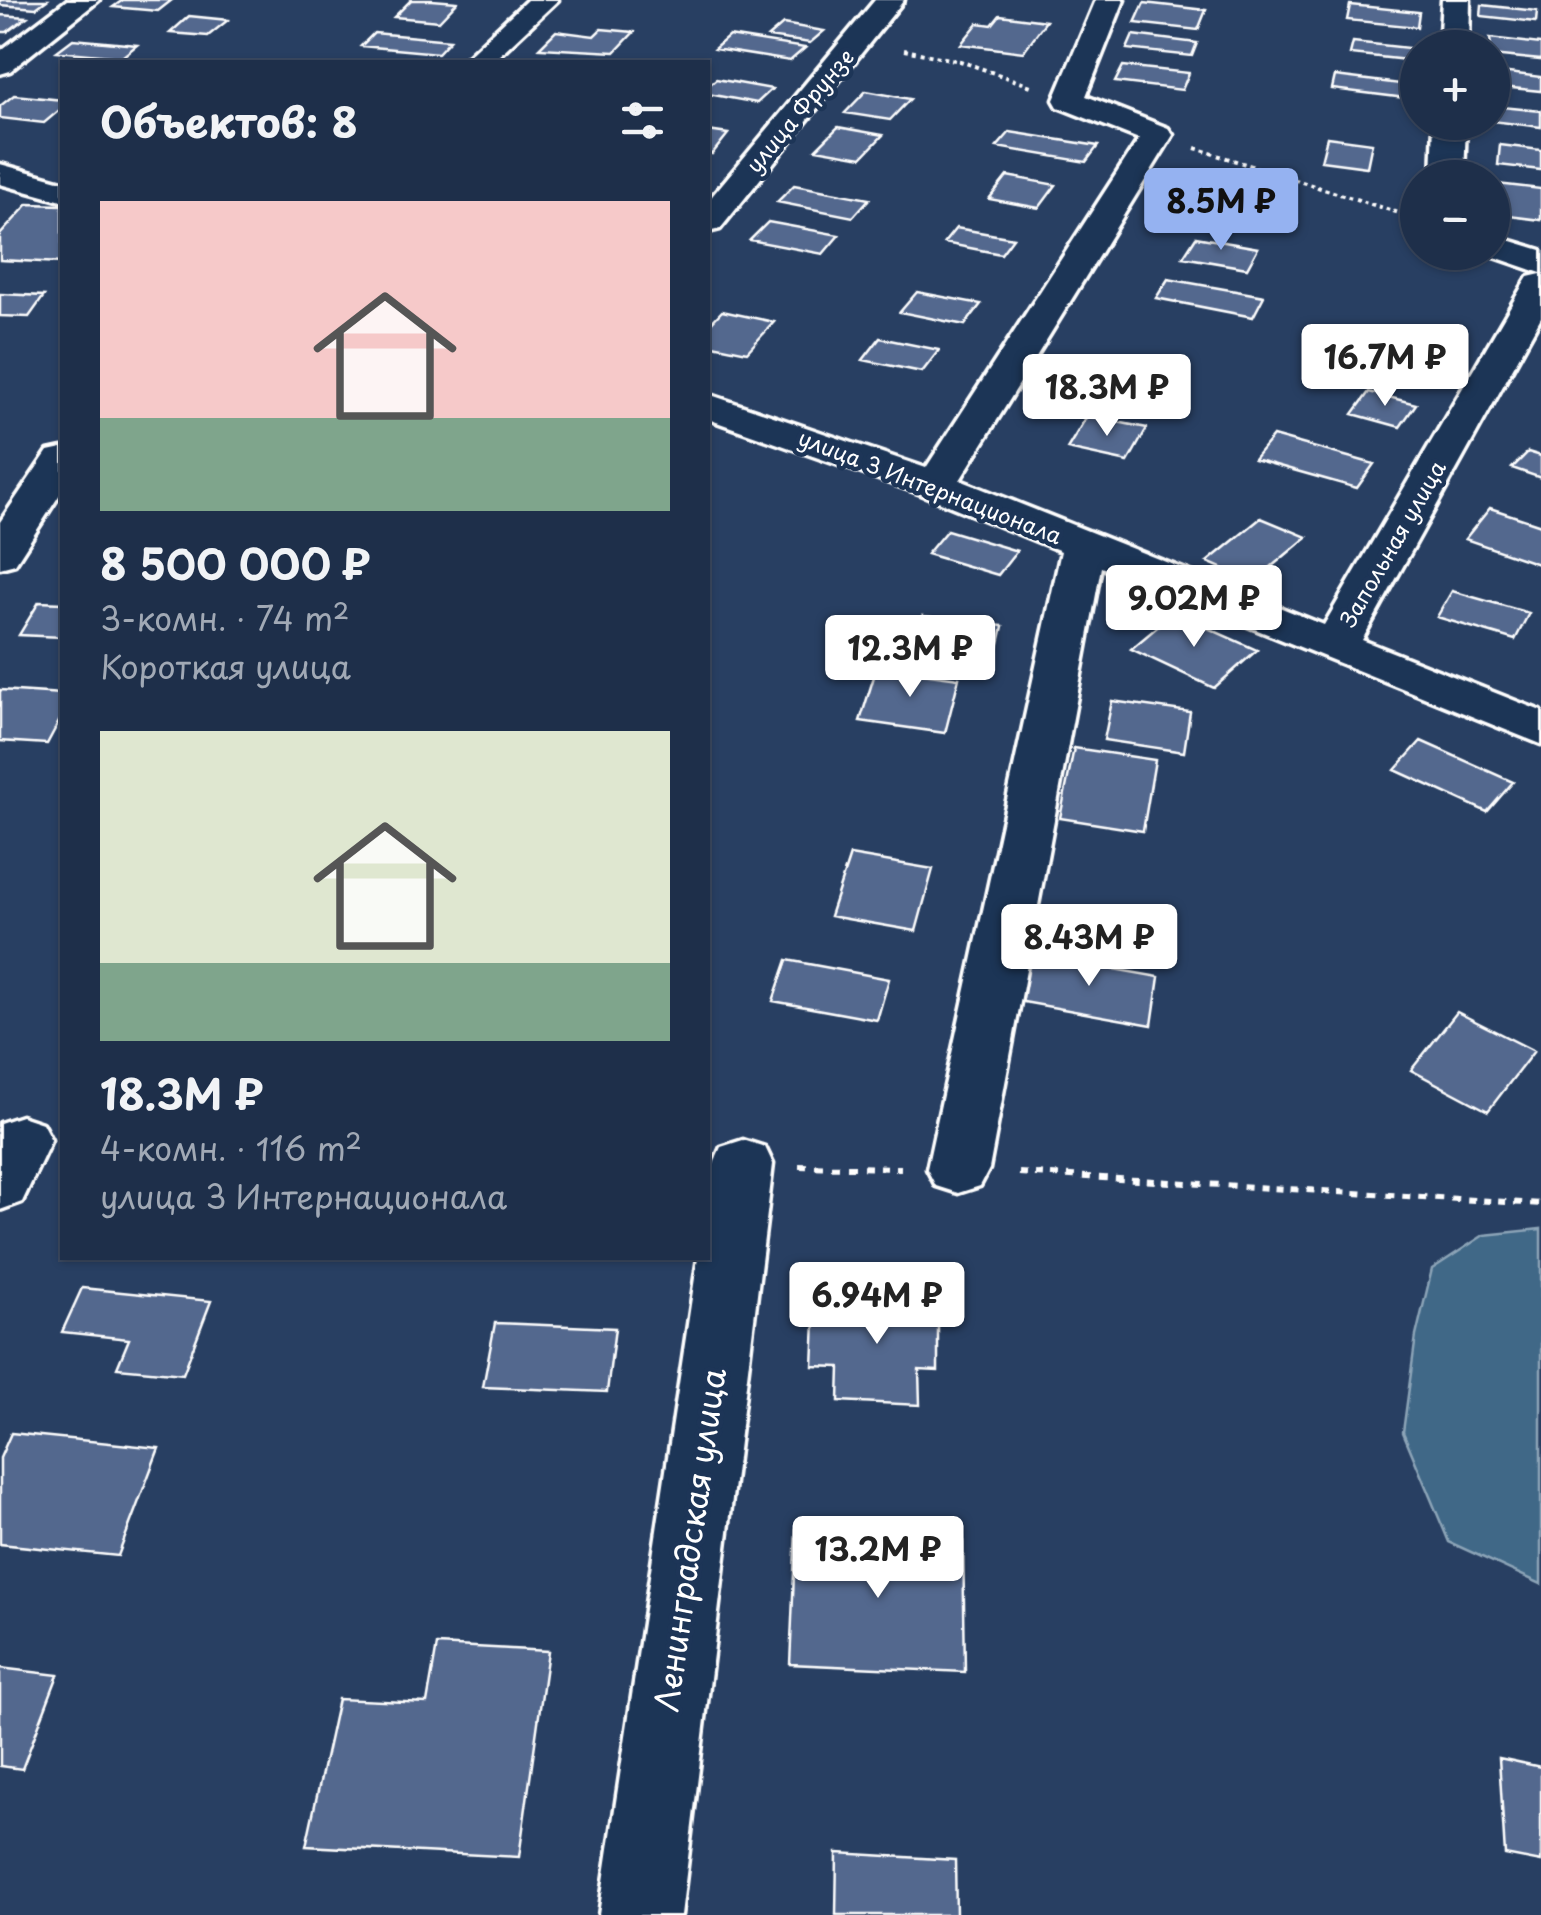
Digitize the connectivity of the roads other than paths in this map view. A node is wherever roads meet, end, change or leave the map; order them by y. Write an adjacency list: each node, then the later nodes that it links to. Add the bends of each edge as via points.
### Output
1 (85, 0): 8 (street)
2 (544, 0): 7 (street)
3 (890, 0): 11 (street, улица Фрунзе)
4 (1110, 0): 17 (street, via 1070,100 1157,136)
5 (1456, 0): 6 (street)
6 (1455, 30)
7 (477, 60)
8 (0, 66)
9 (0, 174): 10 (street)
10 (60, 190)
11 (710, 220)
12 (1510, 251): 13 (street)
13 (1541, 262)
14 (1541, 285): 20 (street, Запольная улица)
15 (710, 407): 17 (street, улица 3 Интернационала)
16 (60, 463): 19 (street)
17 (936, 486): 18 (street, улица 3 Интернационала)
18 (1084, 545): 20 (street, улица 3 Интернационала); 23 (street)
19 (0, 556)
20 (1335, 646): 21 (street, улица 3 Интернационала)
21 (1541, 729)
22 (743, 1164): 24 (street, Ленинградская улица)
23 (958, 1169)
24 (640, 1915)

